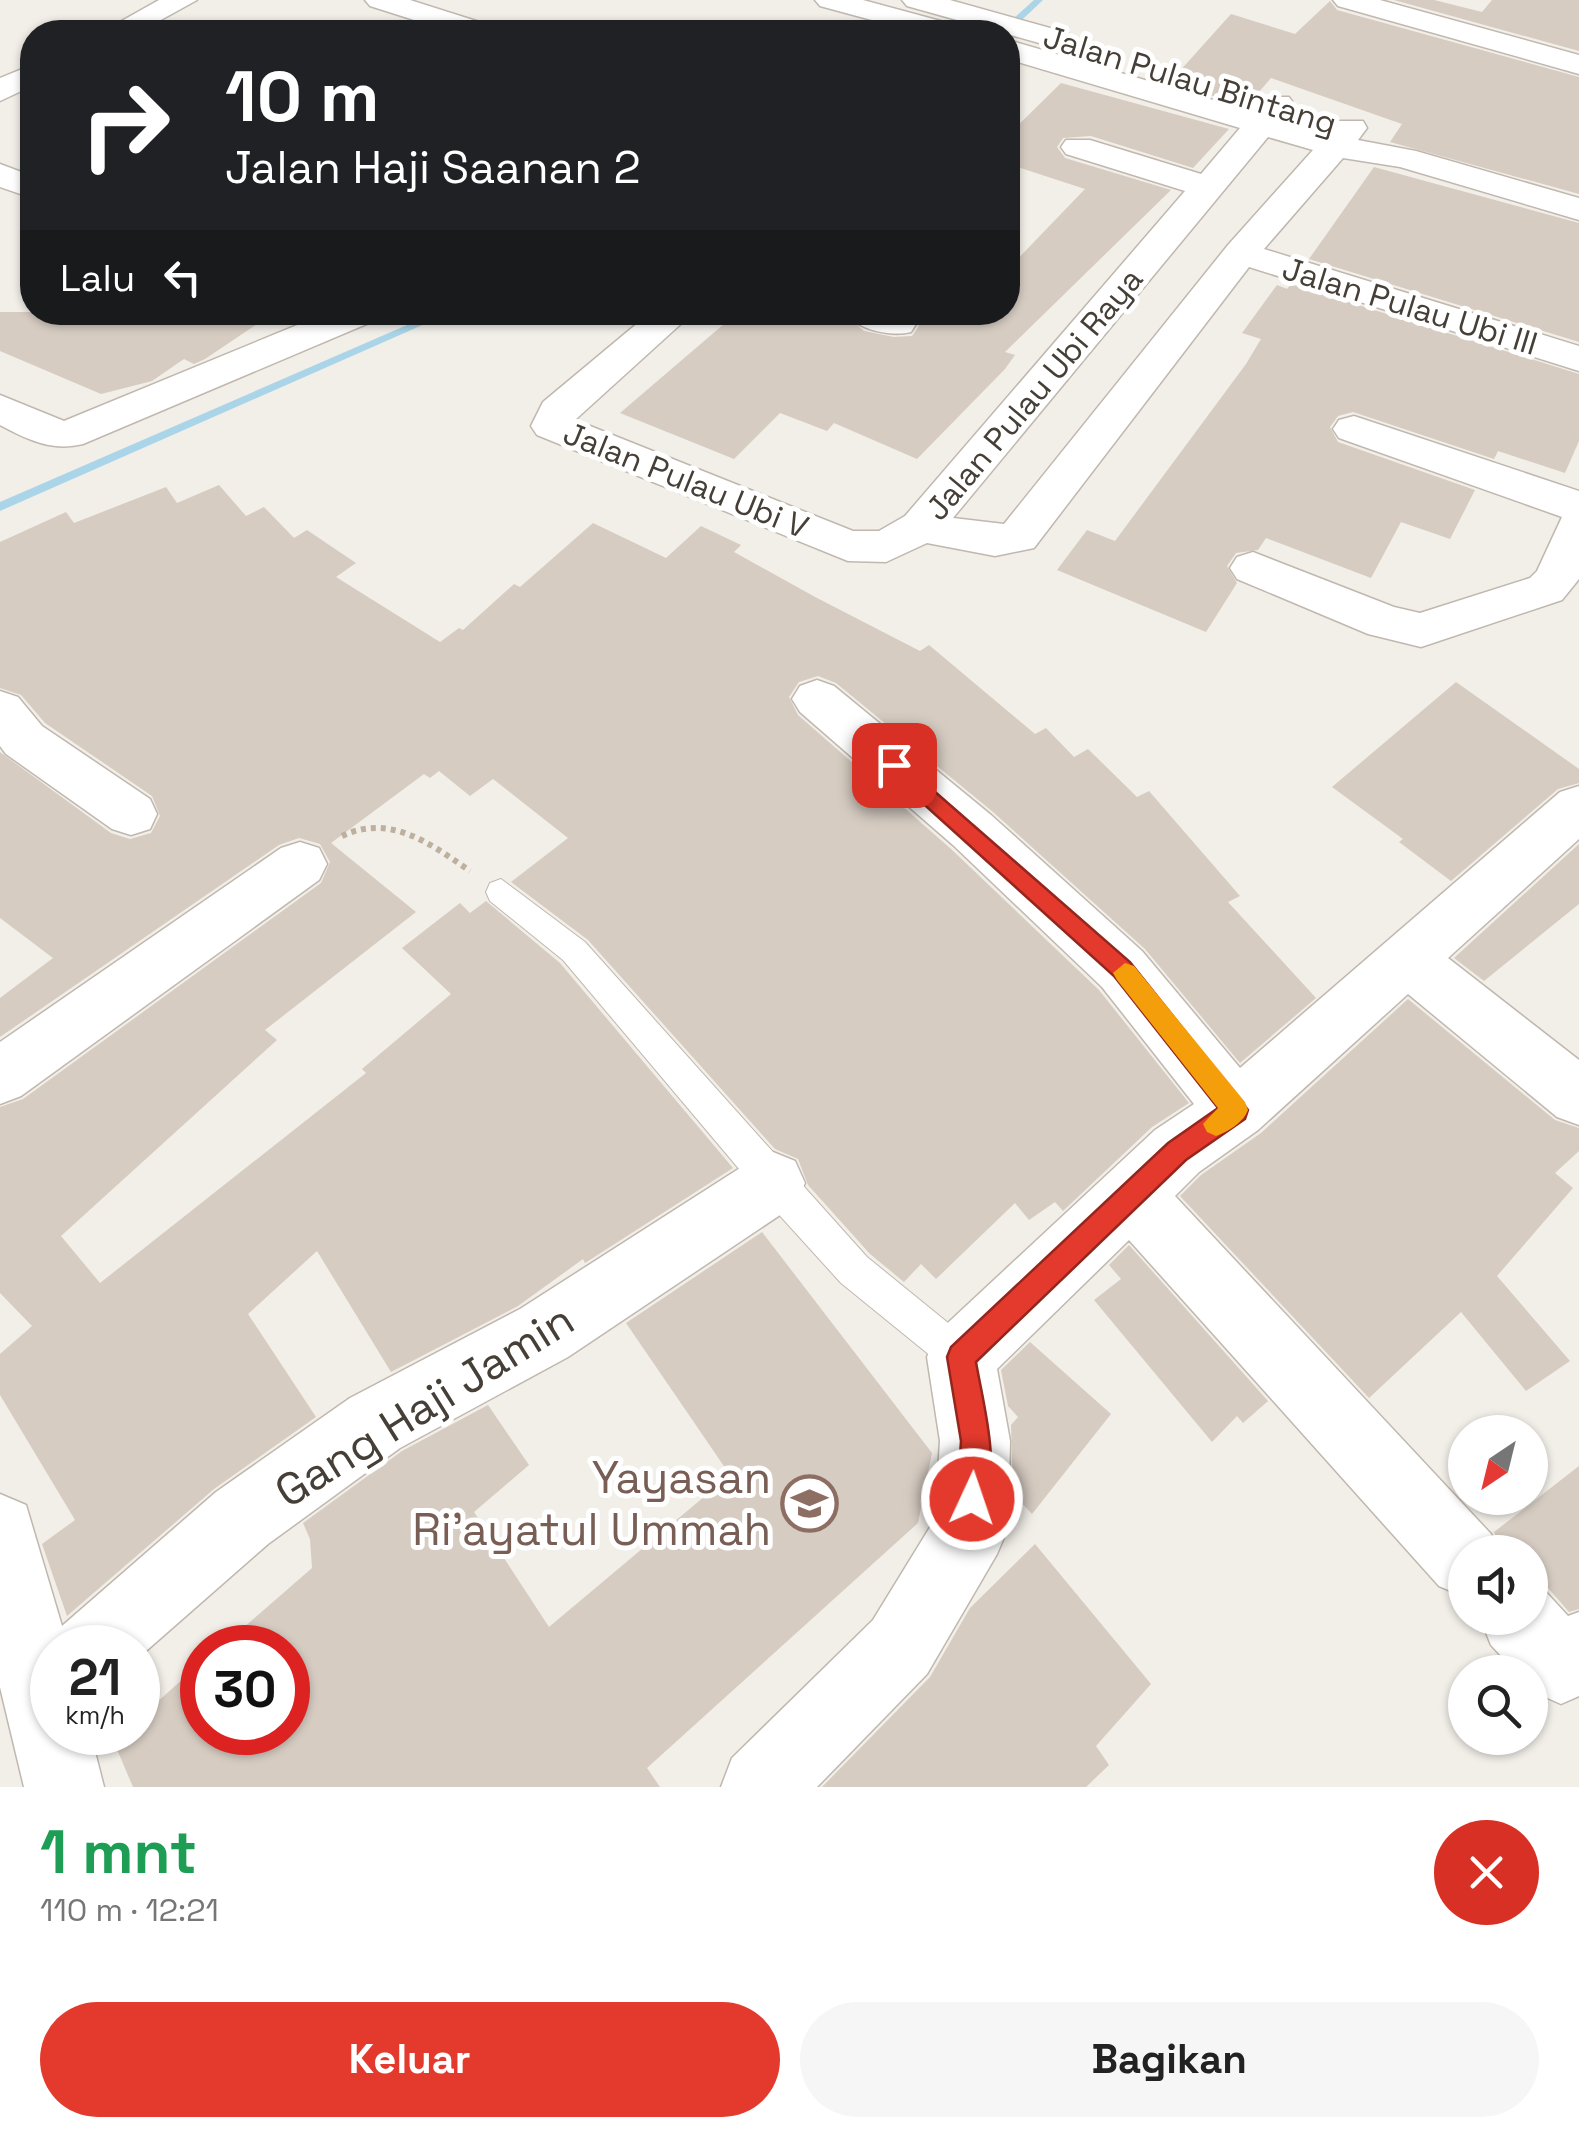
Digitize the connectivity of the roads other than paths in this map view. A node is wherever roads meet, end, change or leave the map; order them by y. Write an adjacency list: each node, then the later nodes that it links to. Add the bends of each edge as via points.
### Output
1 (182, 0): 7 (street)
2 (380, 0): 8 (street)
3 (830, 0): 6 (street)
4 (917, 0): 6 (street)
5 (1348, 0): 10 (street)
6 (972, 16)
7 (141, 20)
8 (444, 20)
9 (1029, 53): 11 (street, Jalan Pulau Bintang)
10 (1579, 65)
11 (1271, 114): 12 (street, Jalan Pulau Bintang); 14 (street, Jalan Pulau Ubi Raya)
12 (1344, 138): 15 (street, Jalan Pulau Bintang); 16 (street, Jalan Pulau Ubi Raya)
13 (1078, 147): 14 (street)
14 (1208, 188): 24 (street, Jalan Pulau Ubi Raya)
15 (1579, 210)
16 (1241, 253): 19 (street, Jalan Pulau Ubi III); 24 (street, Jalan Pulau Ubi Raya, via 1018,538)
17 (323, 325): 20 (street, via 68,435 43,431)
18 (659, 325): 24 (street, Jalan Pulau Ubi V, via 557,411 552,426 848,546 886,548)
19 (1579, 359)
20 (0, 408)
21 (1354, 429): 22 (street)
22 (1579, 507)
23 (1579, 525): 25 (street, via 1546,589 1421,630)
24 (921, 527)
25 (1253, 568)
26 (817, 699): 35 (street, via 1122,969)
27 (0, 710): 29 (street, via 24,740)
28 (1579, 807): 32 (street)
29 (131, 814)
30 (300, 864): 33 (street)
31 (501, 892): 36 (lane, via 574,952)
32 (1408, 960): 34 (street); 35 (street)
33 (0, 1076)
34 (1579, 1097)
35 (1236, 1110): 37 (street, via 1177,1151)
36 (773, 1184): 38 (lane, via 854,1270); 41 (street, Gang Haji Jamin, via 544,1332 376,1423 242,1518)
37 (1131, 1195): 38 (street); 40 (street)
38 (961, 1357): 45 (street, via 976,1441 971,1528 900,1647)
39 (0, 1530): 43 (street)
40 (1448, 1541)
41 (145, 1625)
42 (1534, 1635): 44 (street, via 1561,1665)
43 (30, 1638)
44 (1579, 1650)
45 (761, 1787)

